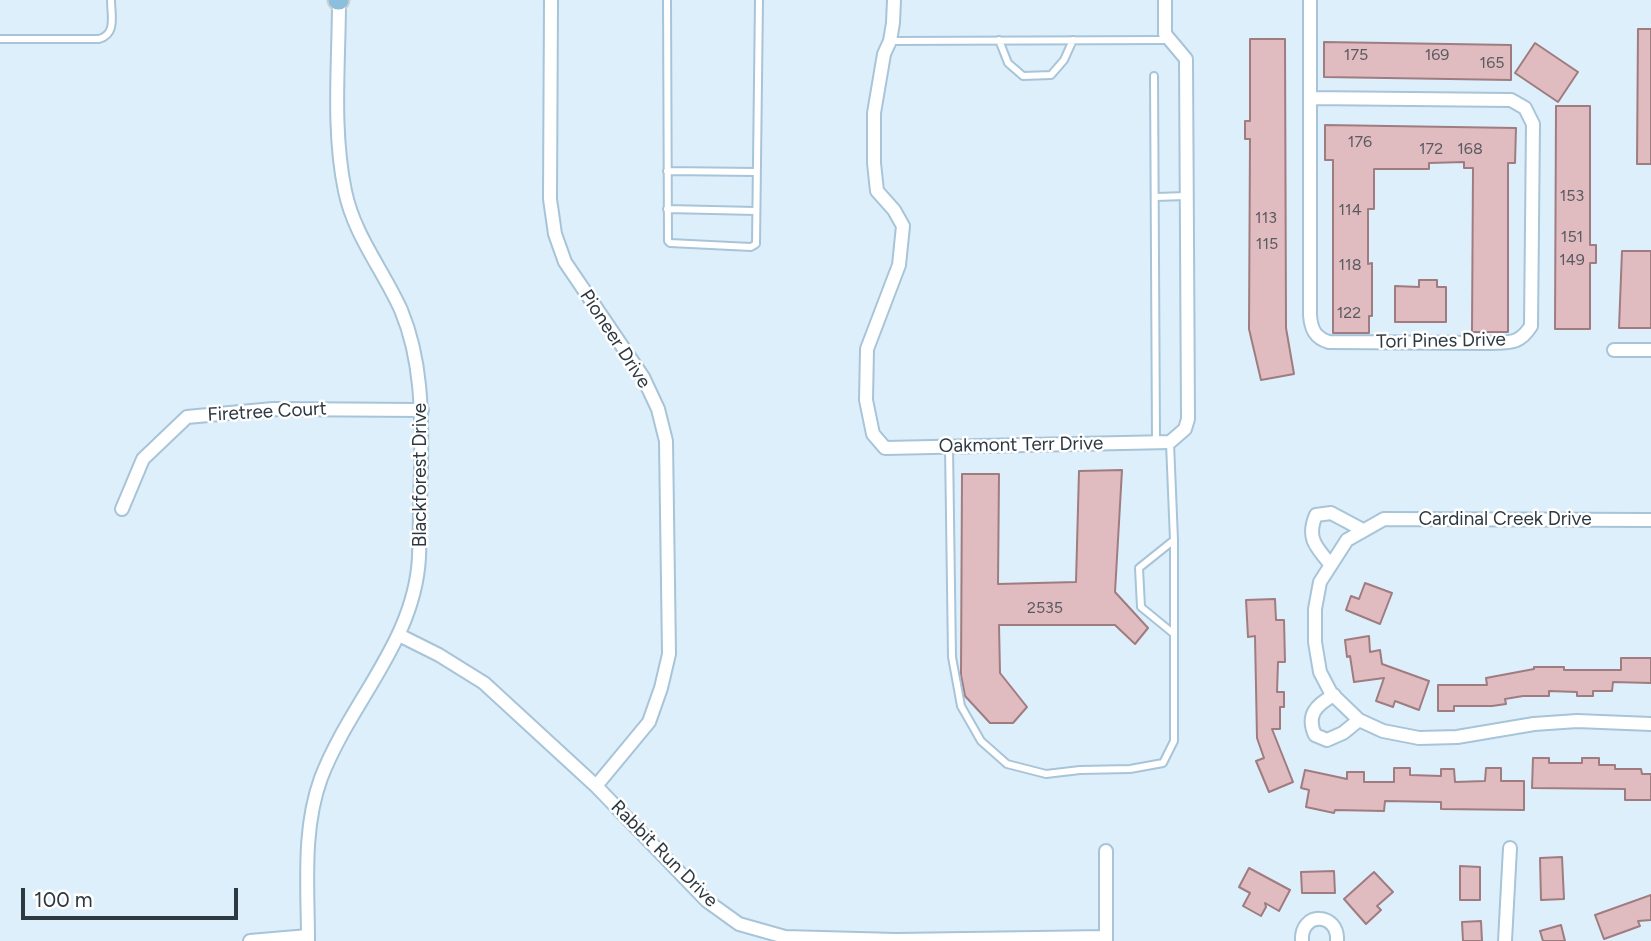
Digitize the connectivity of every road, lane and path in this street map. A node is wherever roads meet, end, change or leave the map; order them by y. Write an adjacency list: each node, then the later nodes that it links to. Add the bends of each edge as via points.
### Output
1 (111, 0): 9 (lane, via 112,31 107,37)
2 (338, 0): 24 (street, Blackforest Drive, via 338,131 345,193 355,225 400,310 413,345)
3 (551, 0): 38 (street, Pioneer Drive, via 550,199 555,234 565,262 643,377 666,442 669,654 649,722)
4 (667, 0): 16 (lane)
5 (759, 0): 17 (lane)
6 (894, 0): 13 (street, Oakmont Terr Drive)
7 (1165, 0): 12 (street, via 1165,34)
8 (1310, 0): 15 (street, Tori Pines Drive)
9 (0, 39)
10 (999, 40): 11 (lane); 11 (lane, via 1008,63 1023,76 1051,75); 13 (lane)
11 (1073, 40): 12 (lane)
12 (1170, 40): 18 (street, via 1186,59)
13 (890, 41): 27 (street, Oakmont Terr Drive, via 874,113 874,163 877,191 903,226 899,265 867,349 866,400 873,434 885,448)
14 (1154, 76): 19 (lane)
15 (1310, 99): 15 (street, Tori Pines Drive, via 1511,100 1525,108 1533,124 1531,326 1524,337 1513,342 1476,343 1329,342 1316,335 1310,315)
16 (667, 171): 17 (lane); 20 (lane)
17 (757, 172): 21 (lane)
18 (1187, 196): 19 (lane); 25 (street, via 1188,419 1185,429)
19 (1154, 197): 26 (lane)
20 (667, 209): 21 (lane); 21 (lane, via 670,243 751,247 755,244)
21 (756, 211)
22 (1614, 349): 23 (street)
23 (1651, 350)
24 (422, 410): 28 (street, Firetree Court, via 273,409 187,416 143,459); 34 (street, Blackforest Drive, via 419,561)
25 (1170, 442): 26 (street, Oakmont Terr Drive); 31 (lane)
26 (1156, 443): 27 (street, Oakmont Terr Drive)
27 (949, 446): 33 (lane, via 952,657 961,706 981,741 1007,764 1046,775 1163,763 1174,741)
28 (121, 509)
29 (1651, 520): 30 (street, Cardinal Creek Drive, via 1384,519)
30 (1363, 530): 32 (street, Cardinal Creek Drive, via 1347,540); 32 (street, via 1331,513 1316,515 1311,533 1316,548)
31 (1174, 540): 33 (lane); 33 (lane, via 1139,568 1141,607)
32 (1331, 565): 35 (street, Cardinal Creek Drive, via 1320,582 1315,642 1320,672)
33 (1174, 634)
34 (399, 635): 38 (street, Rabbit Run Drive, via 484,683); 41 (street, Blackforest Drive, via 335,748 313,804 308,833)
35 (1334, 695): 36 (street, Cardinal Creek Drive); 36 (street, via 1317,706 1311,717 1315,735 1327,740)
36 (1359, 720): 37 (street, Cardinal Creek Drive, via 1383,731 1419,738 1577,721)
37 (1651, 724)
38 (596, 786): 43 (street, Rabbit Run Drive, via 707,901 739,924 785,937)
39 (1510, 848): 47 (street)
40 (1106, 851): 42 (street)
41 (308, 939): 44 (street)
42 (1106, 939): 43 (street, Rabbit Run Drive)
43 (896, 940)
44 (250, 941)
45 (1302, 941): 46 (street, via 1306,925 1320,919 1334,927)
46 (1337, 941)
47 (1505, 941)

